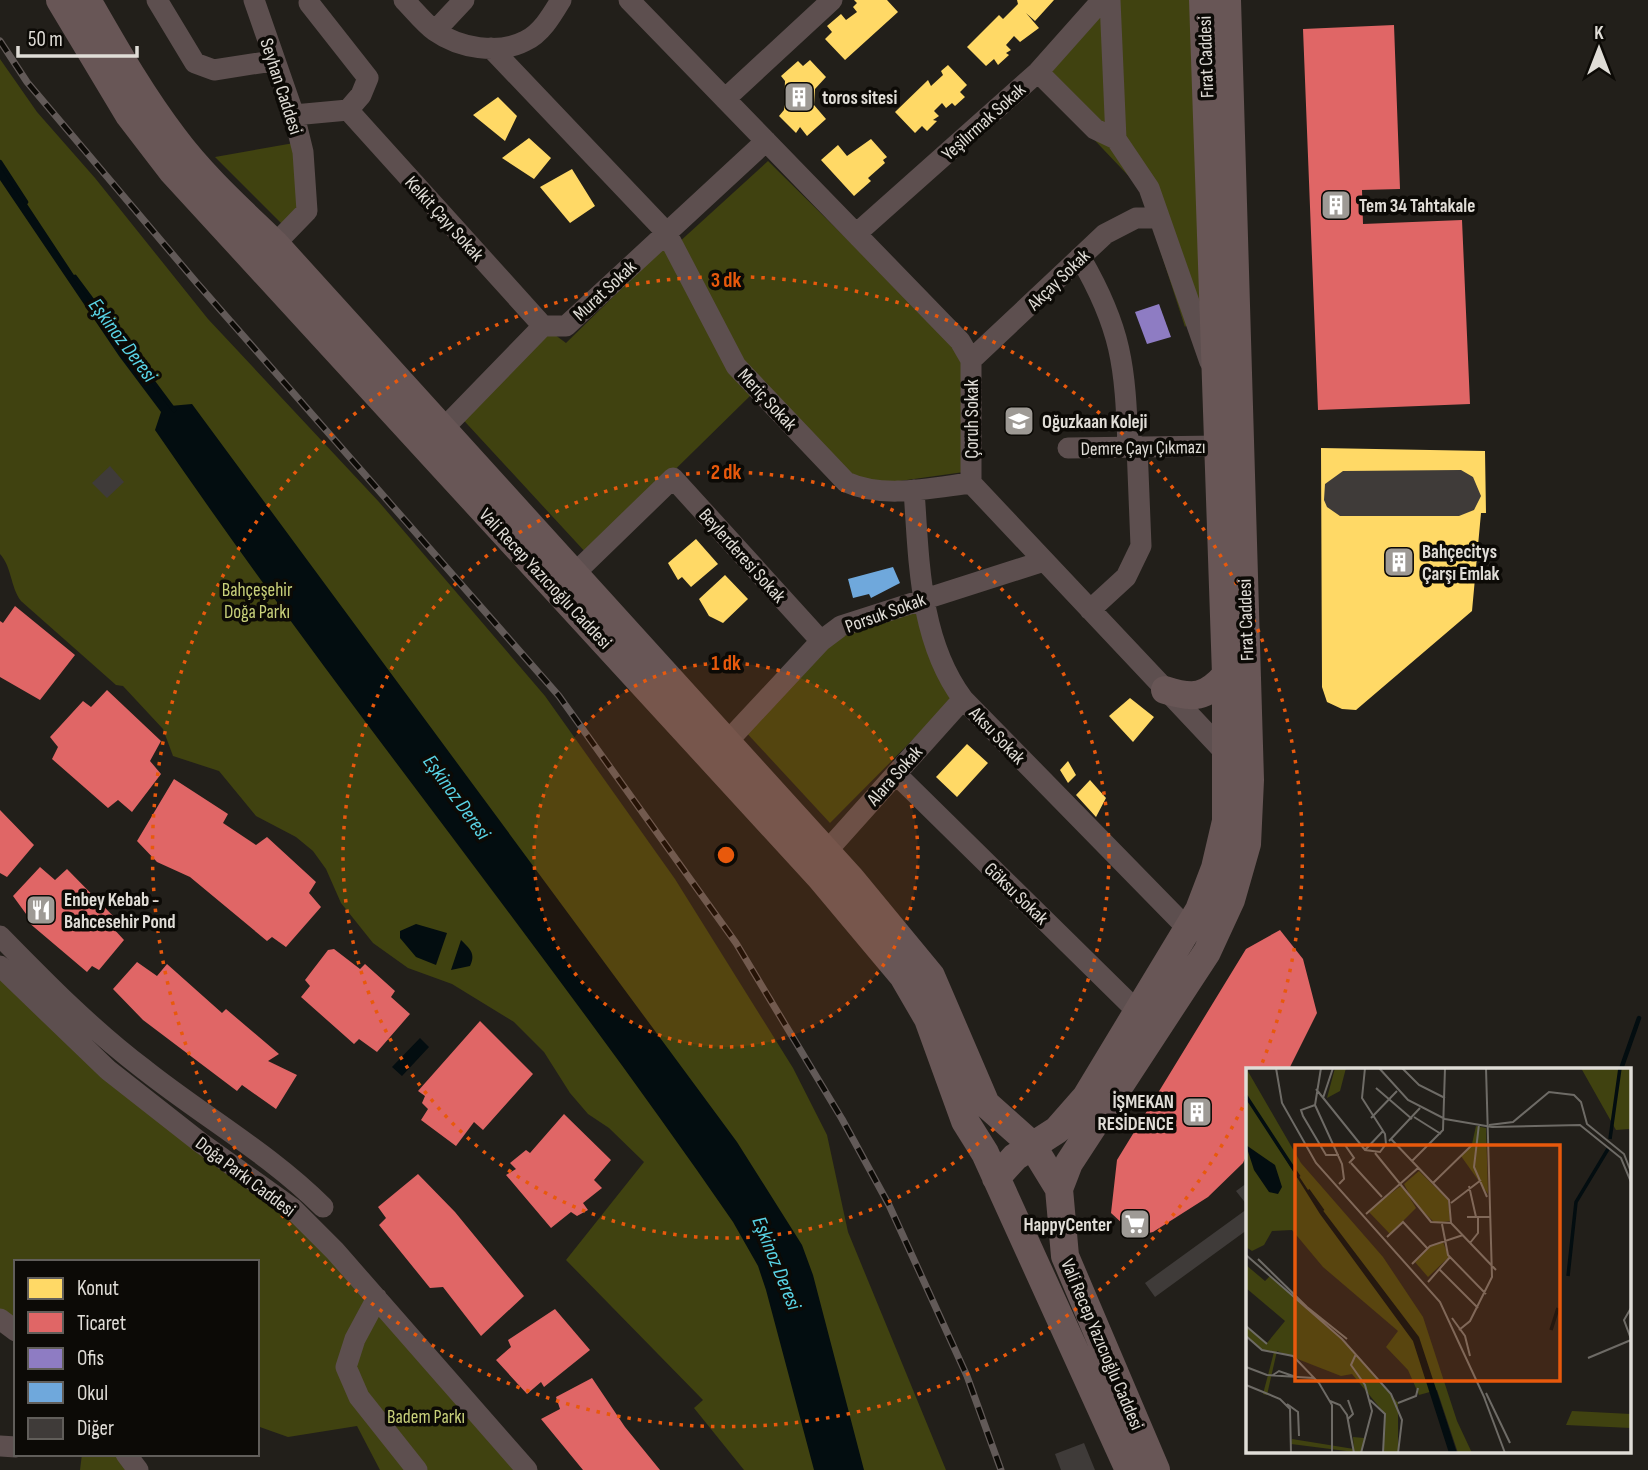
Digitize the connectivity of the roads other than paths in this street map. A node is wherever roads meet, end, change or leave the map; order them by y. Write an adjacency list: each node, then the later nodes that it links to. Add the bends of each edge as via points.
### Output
1 (60, 0): 56 (main road, Vali Recep Yazıcıoğlu Caddesi, via 129,115 172,171 811,867 903,976 928,1019 965,1121)
2 (87, 0): 27 (main road, Vali Recep Yazıcıoğlu Caddesi, via 174,139)
3 (157, 0): 17 (street, via 195,63 214,70)
4 (254, 0): 17 (street, Seyhan Caddesi)
5 (404, 0): 15 (street)
6 (464, 0): 15 (street)
7 (561, 0): 16 (street, via 549,20 525,41)
8 (629, 0): 19 (street, Çoruh Sokak)
9 (832, 0): 19 (street)
10 (1102, 0): 18 (street, Yeşilırmak Sokak)
11 (1110, 0): 22 (street)
12 (1203, 0): 31 (main road, Fırat Caddesi)
13 (1227, 0): 49 (main road, Fırat Caddesi)
14 (309, 3): 20 (street, via 368,78)
15 (435, 31): 16 (street, via 465,46)
16 (491, 48): 25 (street, Meriç Sokak)
17 (272, 61): 21 (street, Seyhan Caddesi)
18 (1038, 72): 22 (street, via 1095,130); 26 (street, Yeşilırmak Sokak)
19 (725, 99): 23 (street, Çoruh Sokak)
20 (348, 110): 21 (street); 29 (street, Kelkit Çayı Sokak)
21 (294, 115): 27 (street, Seyhan Caddesi, via 303,152 307,211)
22 (1116, 139): 24 (street, via 1149,188)
23 (766, 141): 25 (street, Murat Sokak); 26 (street, Çoruh Sokak)
24 (1157, 218): 28 (street, Akçay Sokak, via 1136,218); 31 (street)
25 (666, 232): 29 (street, Murat Sokak, via 566,326); 37 (street, Meriç Sokak, via 736,366 846,482 864,490)
26 (856, 234): 30 (street, Çoruh Sokak, via 960,341)
27 (275, 244): 32 (main road, Vali Recep Yazıcıoğlu Caddesi)
28 (1080, 257): 30 (street, Akçay Sokak); 33 (street, via 1103,297 1120,345)
29 (543, 326): 32 (street)
30 (971, 360): 36 (street, Çoruh Sokak)
31 (1215, 376): 34 (main road, Fırat Caddesi)
32 (442, 430): 39 (main road, Vali Recep Yazıcıoğlu Caddesi)
33 (1133, 446): 34 (street, Demre Çayı Çıkmazı); 35 (street, Demre Çayı Çıkmazı); 41 (street, via 1141,546 1126,577)
34 (1218, 446): 43 (main road, Fırat Caddesi)
35 (1068, 448)
36 (971, 483): 37 (street, Meriç Sokak); 38 (street, Çoruh Sokak)
37 (914, 489): 40 (street, Aksu Sokak)
38 (1044, 561): 40 (street, Porsuk Sokak); 41 (street, Çoruh Sokak)
39 (573, 575): 42 (street, Beylerderesi Sokak, via 673,478); 46 (main road, Vali Recep Yazıcıoğlu Caddesi)
40 (921, 599): 42 (street, Porsuk Sokak, via 841,626); 45 (street, Aksu Sokak, via 951,683)
41 (1090, 610): 44 (street, Çoruh Sokak)
42 (821, 641): 46 (street, Porsuk Sokak)
43 (1226, 675): 44 (main road, via 1200,694 1187,697); 47 (main road, Fırat Caddesi)
44 (1165, 690): 47 (street, Çoruh Sokak)
45 (963, 699): 48 (street, Alara Sokak); 51 (street, Aksu Sokak)
46 (726, 743): 50 (main road, Vali Recep Yazıcıoğlu Caddesi)
47 (1226, 754): 49 (street, Çoruh Sokak); 51 (main road, Fırat Caddesi, via 1226,821 1215,868 1199,909)
48 (896, 774): 50 (street, Alara Sokak); 54 (street, Göksu Sokak)
49 (1250, 780): 57 (main road, Fırat Caddesi, via 1247,844 1231,901 1212,942 1069,1163)
50 (826, 852): 55 (main road, Vali Recep Yazıcıoğlu Caddesi, via 931,976 986,1104)
51 (1186, 927): 54 (main road, Fırat Caddesi)
52 (0, 936): 58 (street, via 74,1012)
53 (0, 967): 60 (street, Doğa Parkı Caddesi, via 108,1070 292,1208)
54 (1138, 1012): 55 (main road, Fırat Caddesi, via 1086,1097 1057,1130)
55 (1032, 1145): 56 (main road, Fırat Caddesi); 57 (main road, Vali Recep Yazıcıoğlu Caddesi)
56 (996, 1178): 59 (main road, Vali Recep Yazıcıoğlu Caddesi)
57 (1059, 1202): 59 (main road, via 1048,1233 1038,1239); 64 (main road, Vali Recep Yazıcıoğlu Caddesi, via 1065,1255)
58 (323, 1207)
59 (1023, 1237): 63 (main road, Vali Recep Yazıcıoğlu Caddesi)
60 (377, 1298): 61 (street, via 346,1367 359,1397); 62 (street, Doğa Parkı Caddesi)
61 (418, 1470)
62 (527, 1470)
63 (1129, 1470)
64 (1156, 1470)

